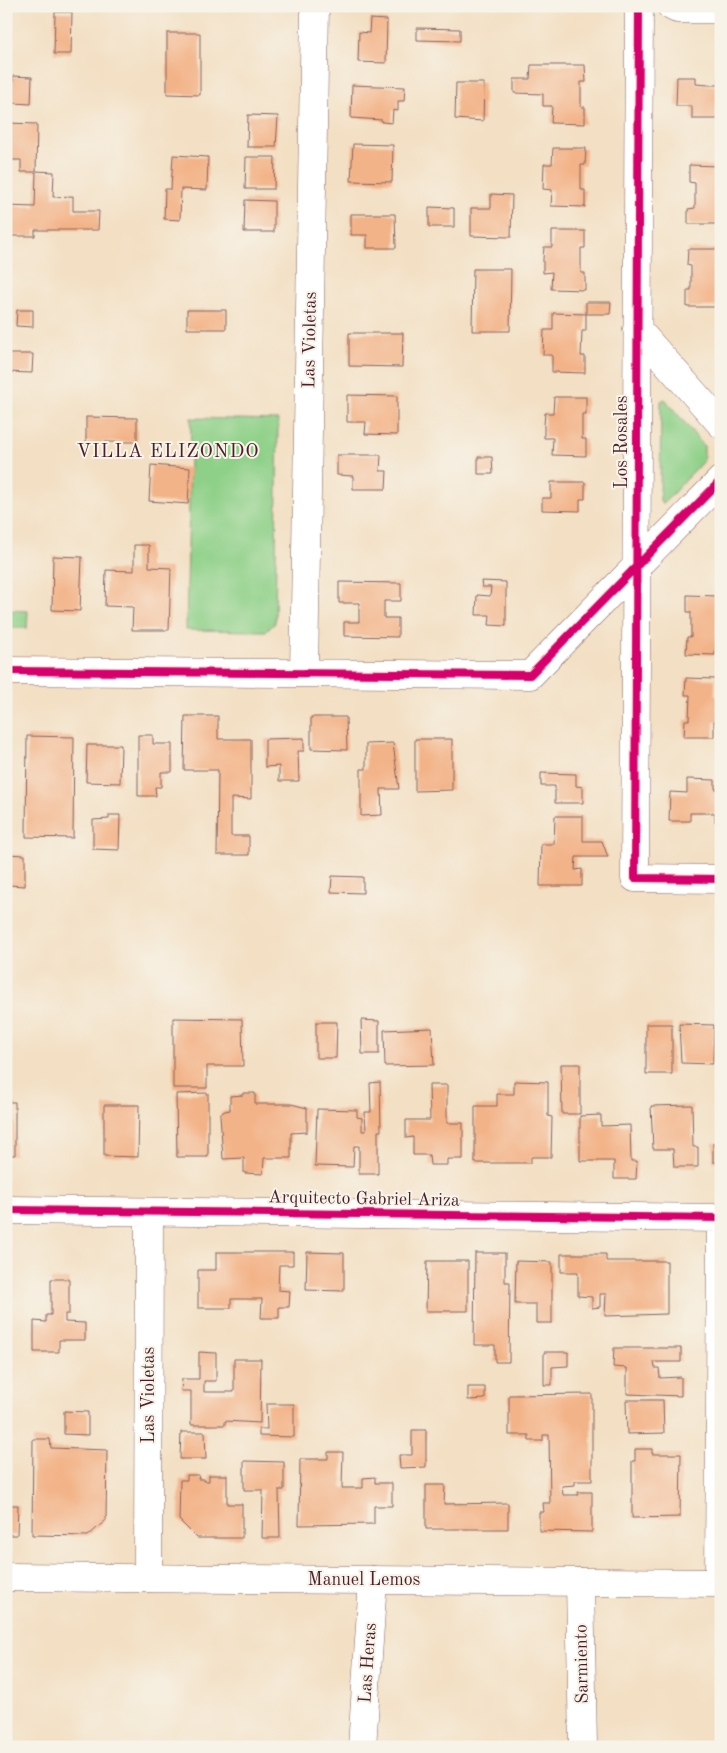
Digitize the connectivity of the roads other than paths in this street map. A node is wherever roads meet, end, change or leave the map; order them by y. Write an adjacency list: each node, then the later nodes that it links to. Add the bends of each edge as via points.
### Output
1 (315, 6): 10 (street, Las Violetas)
2 (639, 6): 5 (street, Los Rosales)
3 (671, 6): 4 (street)
4 (721, 9)
5 (637, 329): 6 (street); 8 (street, Los Rosales)
6 (721, 424)
7 (721, 480): 8 (street)
8 (636, 566): 10 (street, via 530,675); 11 (street, Los Rosales, via 635,878)
9 (6, 671): 10 (street)
10 (304, 673)
11 (721, 879)
12 (6, 1210): 13 (street, Arquitecto Gabriel Ariza)
13 (149, 1212): 14 (street, Arquitecto Gabriel Ariza); 17 (street, Las Violetas)
14 (721, 1218)
15 (721, 1222): 20 (street)
16 (6, 1577): 17 (street, Manuel Lemos)
17 (148, 1578): 18 (street, Manuel Lemos)
18 (373, 1580): 19 (street, Manuel Lemos); 21 (street, Las Heras)
19 (580, 1582): 20 (street, Manuel Lemos); 22 (street, Sarmiento)
20 (720, 1583)
21 (362, 1747)
22 (582, 1747)

